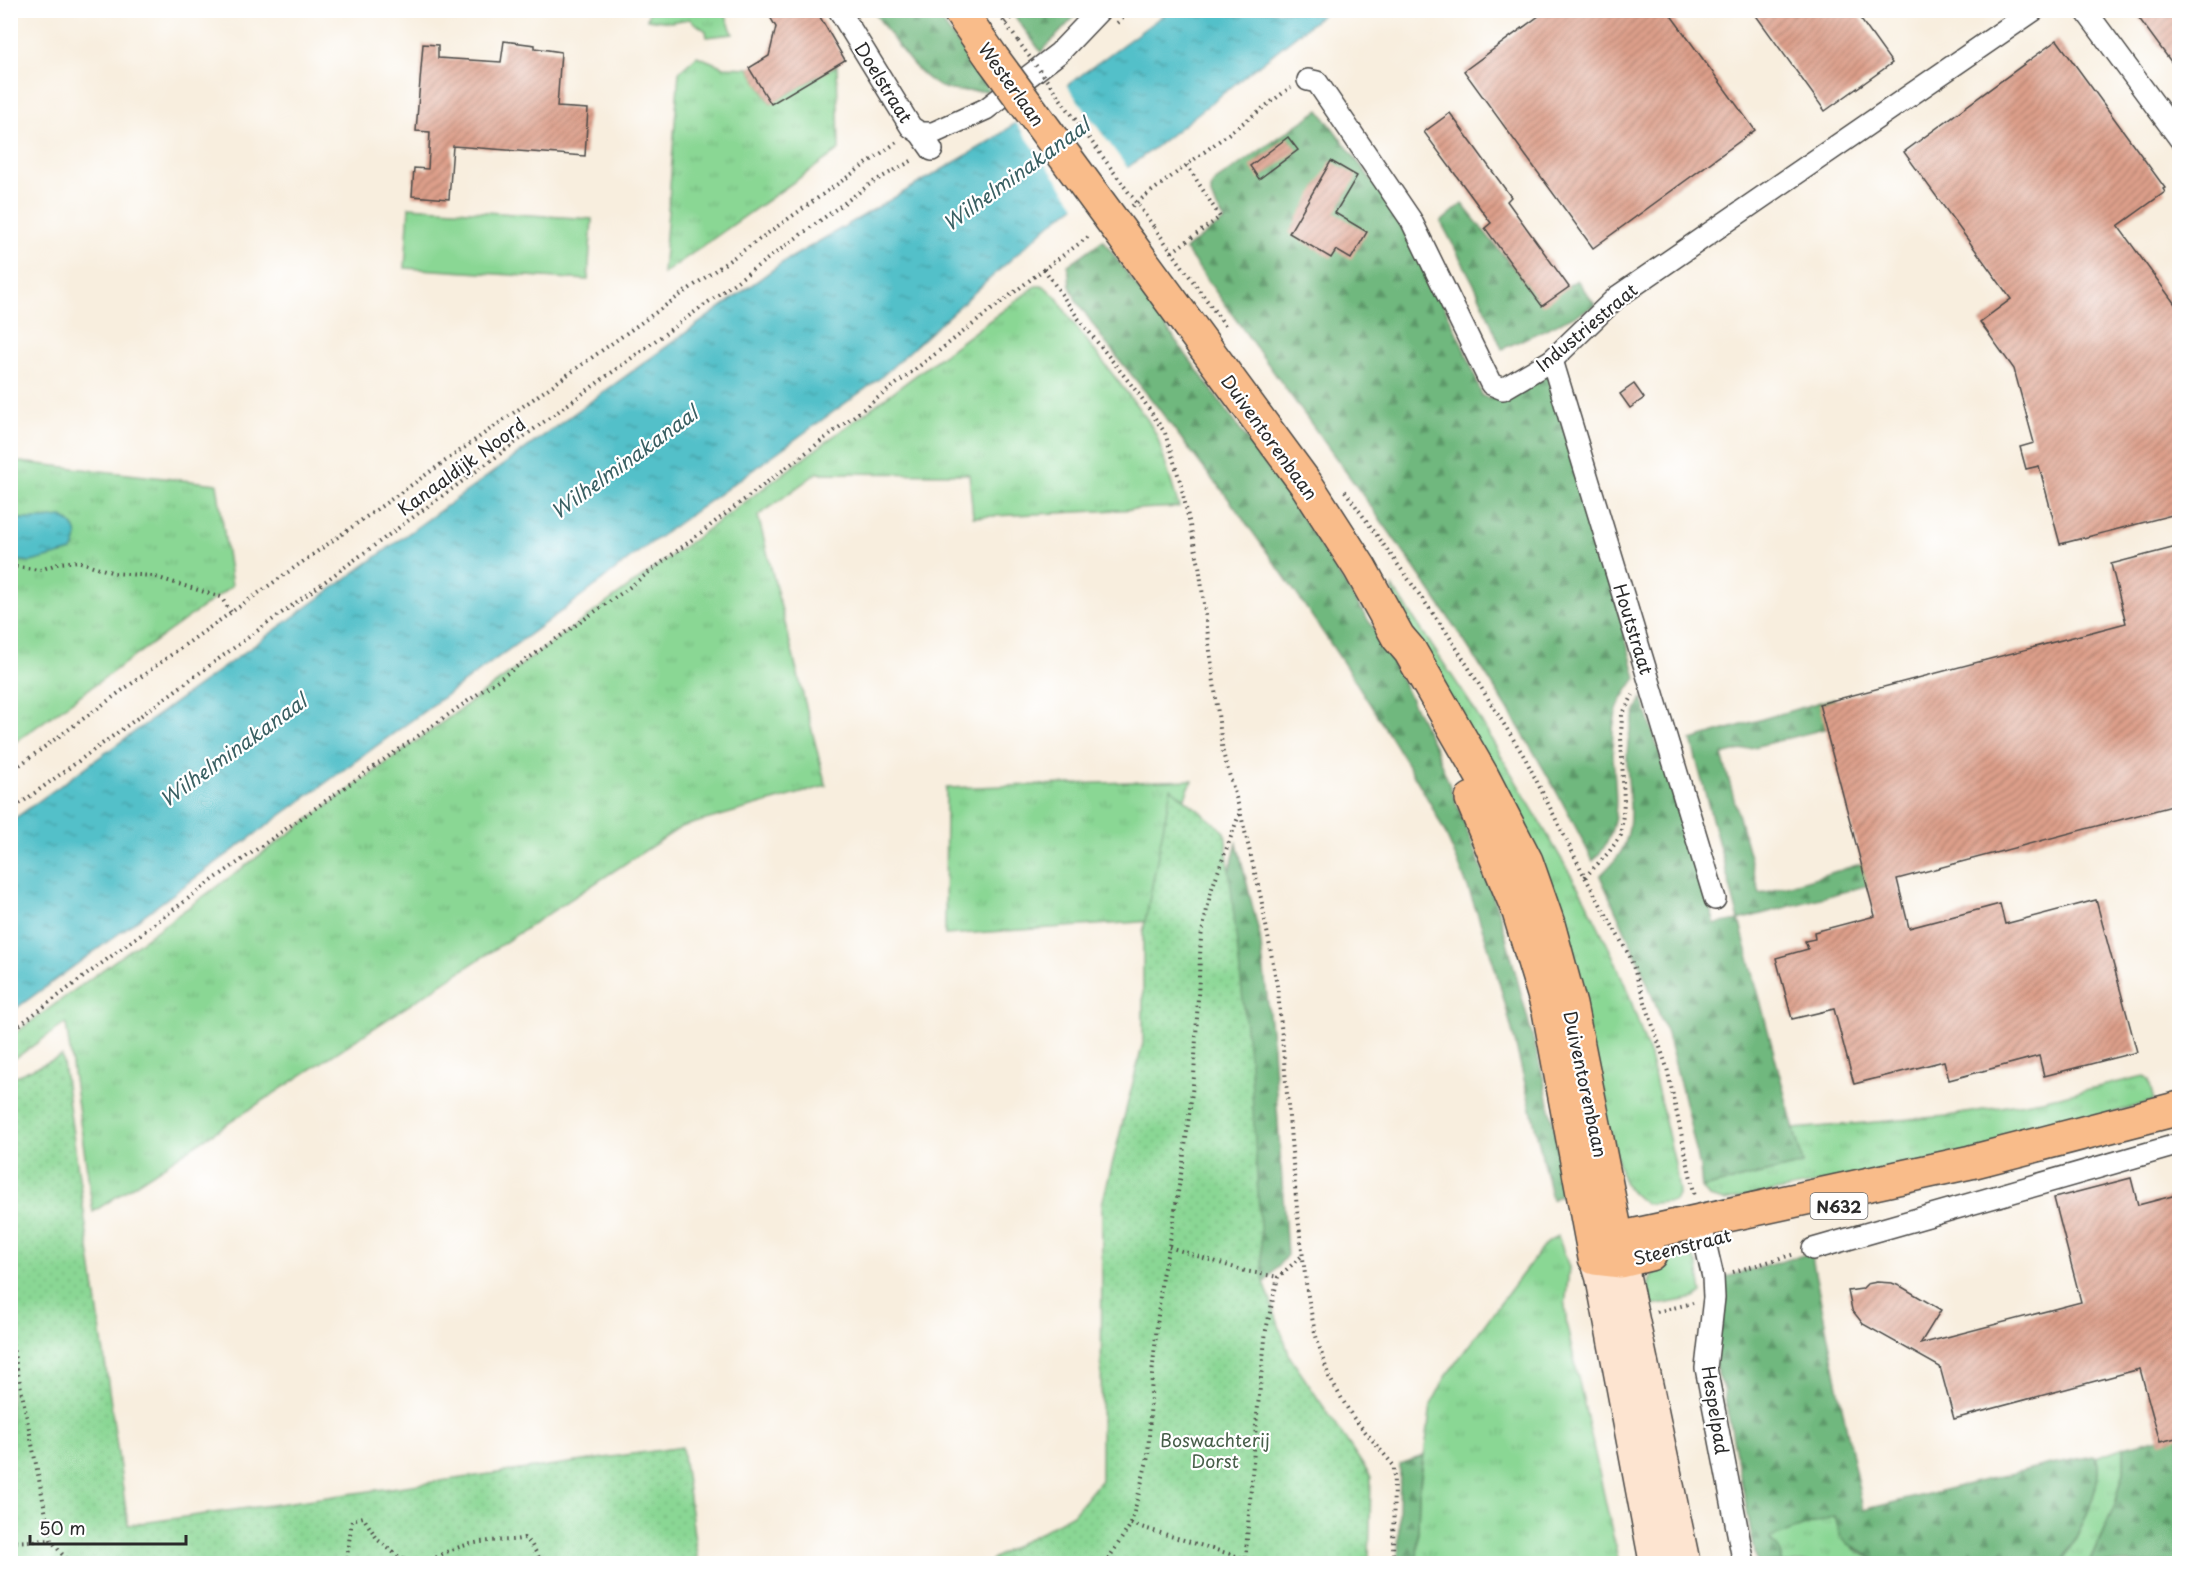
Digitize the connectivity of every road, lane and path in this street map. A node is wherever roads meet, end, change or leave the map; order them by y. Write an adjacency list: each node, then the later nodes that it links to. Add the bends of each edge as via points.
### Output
1 (839, 10): 11 (street, Doelstraat, via 911,127)
2 (959, 10): 9 (main road, Westerlaan)
3 (996, 10): 8 (path)
4 (1021, 10): 8 (path)
5 (1100, 10): 11 (street, via 1059,53 986,109 933,133)
6 (2034, 10): 15 (street, Industriestraat, via 1617,297)
7 (2085, 10): 12 (street)
8 (1005, 23): 9 (path)
9 (1006, 50): 14 (main road, Westerlaan, bridge); 14 (path, bridge)
10 (1308, 80): 14 (path, via 1298,82 1187,165 1220,217 1172,252); 15 (street, Industriestraat, via 1317,82 1411,220 1491,384 1503,389)
11 (920, 133): 13 (street, Doelstraat); 17 (path, Kanaaldijk Noord, via 907,135)
12 (2180, 139)
13 (932, 150): 20 (path, Kanaaldijk Noord, via 873,182)
14 (1142, 236): 30 (main road, Duiventorenbaan, via 1360,568 1398,637 1401,657 1473,802 1519,912 1549,1011)
15 (1552, 360): 18 (street, Houtstraat)
16 (10, 566): 17 (path, via 39,570 78,561 114,573 152,576 222,597)
17 (231, 612): 19 (path, Kanaaldijk Noord)
18 (1649, 681): 22 (path, via 1638,688 1622,715 1621,835); 23 (street, Houtstraat)
19 (10, 772)
20 (10, 811)
21 (1240, 812): 24 (path, via 1222,753 1199,565 1165,433 1044,269 623,592 213,880); 28 (path, via 1212,891 1201,937 1194,1077); 31 (path, via 1278,992)
22 (1585, 877)
23 (1715, 898)
24 (10, 1032)
25 (2180, 1108): 27 (main road, Steenstraat / N632)
26 (2180, 1144): 29 (street)
27 (1702, 1231): 30 (main road, Steenstraat / N632); 33 (street, Hespelpad)
28 (1169, 1247): 32 (path); 35 (path, via 1162,1276 1152,1375 1148,1457)
29 (1813, 1249): 33 (path, Steenstraat)
30 (1611, 1253): 45 (main road, Duiventorenbaan, via 1603,1288); 46 (main road, Duiventorenbaan)
31 (1303, 1255): 32 (path); 44 (path, via 1315,1333 1329,1377 1352,1416 1394,1466)
32 (1278, 1277): 38 (path, via 1266,1330)
33 (1713, 1277): 47 (street, Hespelpad, via 1706,1368)
34 (10, 1333): 36 (path)
35 (1131, 1524): 38 (path); 43 (path)
36 (51, 1540): 37 (path); 39 (path)
37 (10, 1542)
38 (1246, 1561)
39 (72, 1563)
40 (346, 1563): 41 (path, via 352,1521 363,1517 378,1540 399,1557)
41 (424, 1563): 42 (path, via 464,1546 524,1539)
42 (543, 1563)
43 (1105, 1563)
44 (1393, 1563)
45 (1655, 1563)
46 (1685, 1563)
47 (1744, 1563)

